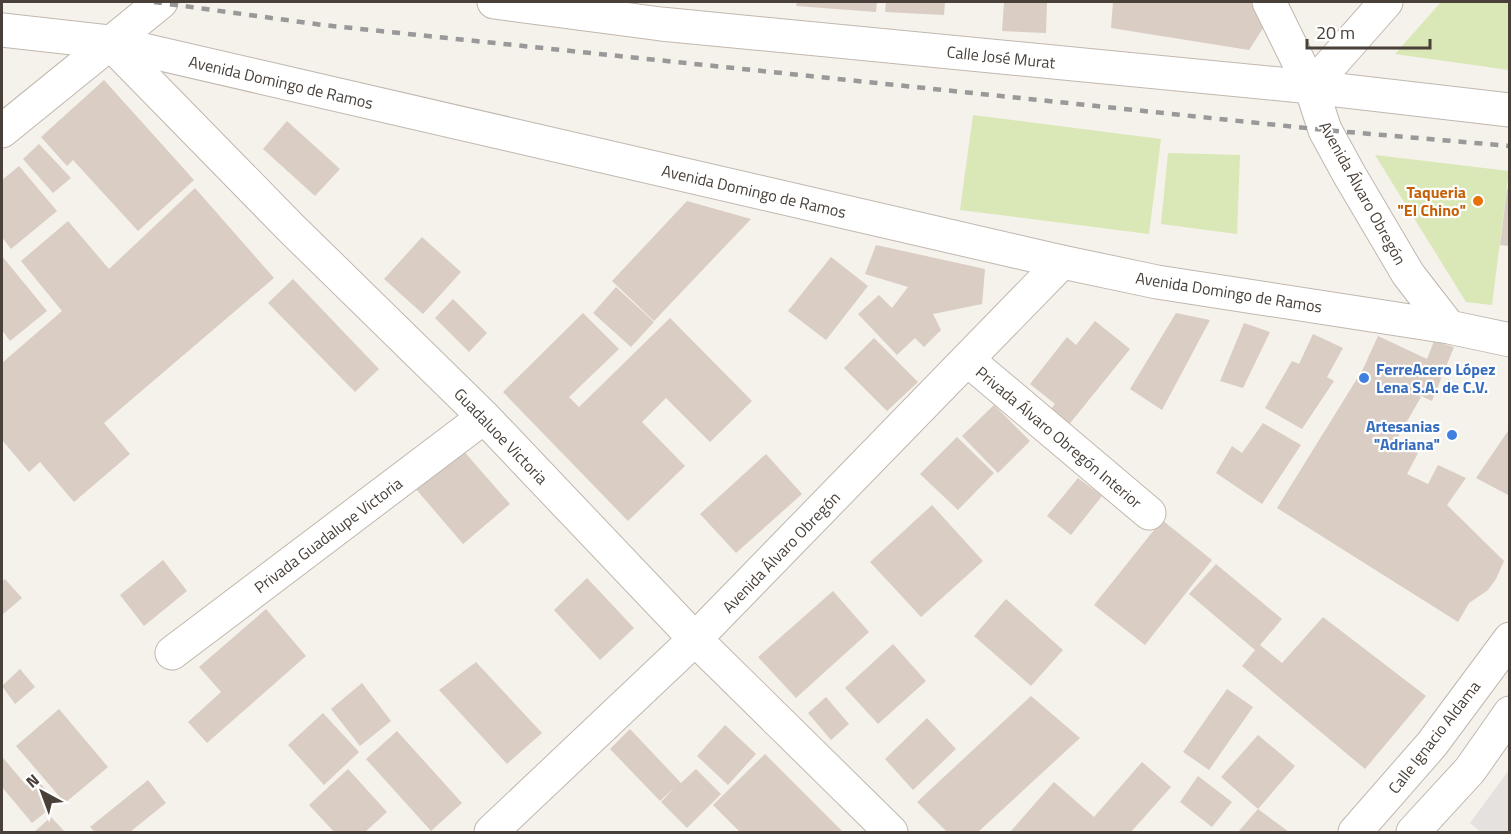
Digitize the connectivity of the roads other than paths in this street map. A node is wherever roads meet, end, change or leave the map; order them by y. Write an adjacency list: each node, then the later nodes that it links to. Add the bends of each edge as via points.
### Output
1 (161, 2): 6 (street)
2 (494, 2): 7 (street, Calle José Murat, via 661,24)
3 (1269, 2): 7 (street, Avenida Álvaro Obregón)
4 (1386, 2): 7 (street)
5 (2, 30): 6 (street, Avenida Domingo de Ramos)
6 (109, 42): 9 (street); 10 (street, Avenida Domingo de Ramos); 14 (street, Guadaluoe Victoria)
7 (1311, 87): 8 (street, Calle José Murat); 11 (street, Avenida Álvaro Obregón, via 1325,130 1349,174 1408,274)
8 (1509, 110)
9 (2, 130)
10 (1062, 262): 11 (street, Avenida Domingo de Ramos, via 1157,282); 13 (street, Avenida Álvaro Obregón)
11 (1449, 327): 12 (street, Avenida Domingo de Ramos)
12 (1509, 340)
13 (969, 360): 15 (street, Privada Álvaro Obregón Interior); 16 (street, Avenida Álvaro Obregón)
14 (484, 417): 16 (street, Guadaluoe Victoria); 18 (street, Privada Guadalupe Victoria)
15 (1149, 513)
16 (695, 639): 22 (street, Guadaluoe Victoria); 23 (street, Avenida Álvaro Obregón)
17 (1509, 639): 20 (street, Calle Ignacio Aldama)
18 (172, 653)
19 (1509, 713): 21 (street)
20 (1432, 744): 21 (street); 24 (street, Calle Ignacio Aldama)
21 (1470, 770): 25 (street)
22 (872, 826)
23 (492, 832)
24 (1355, 832)
25 (1413, 832)

